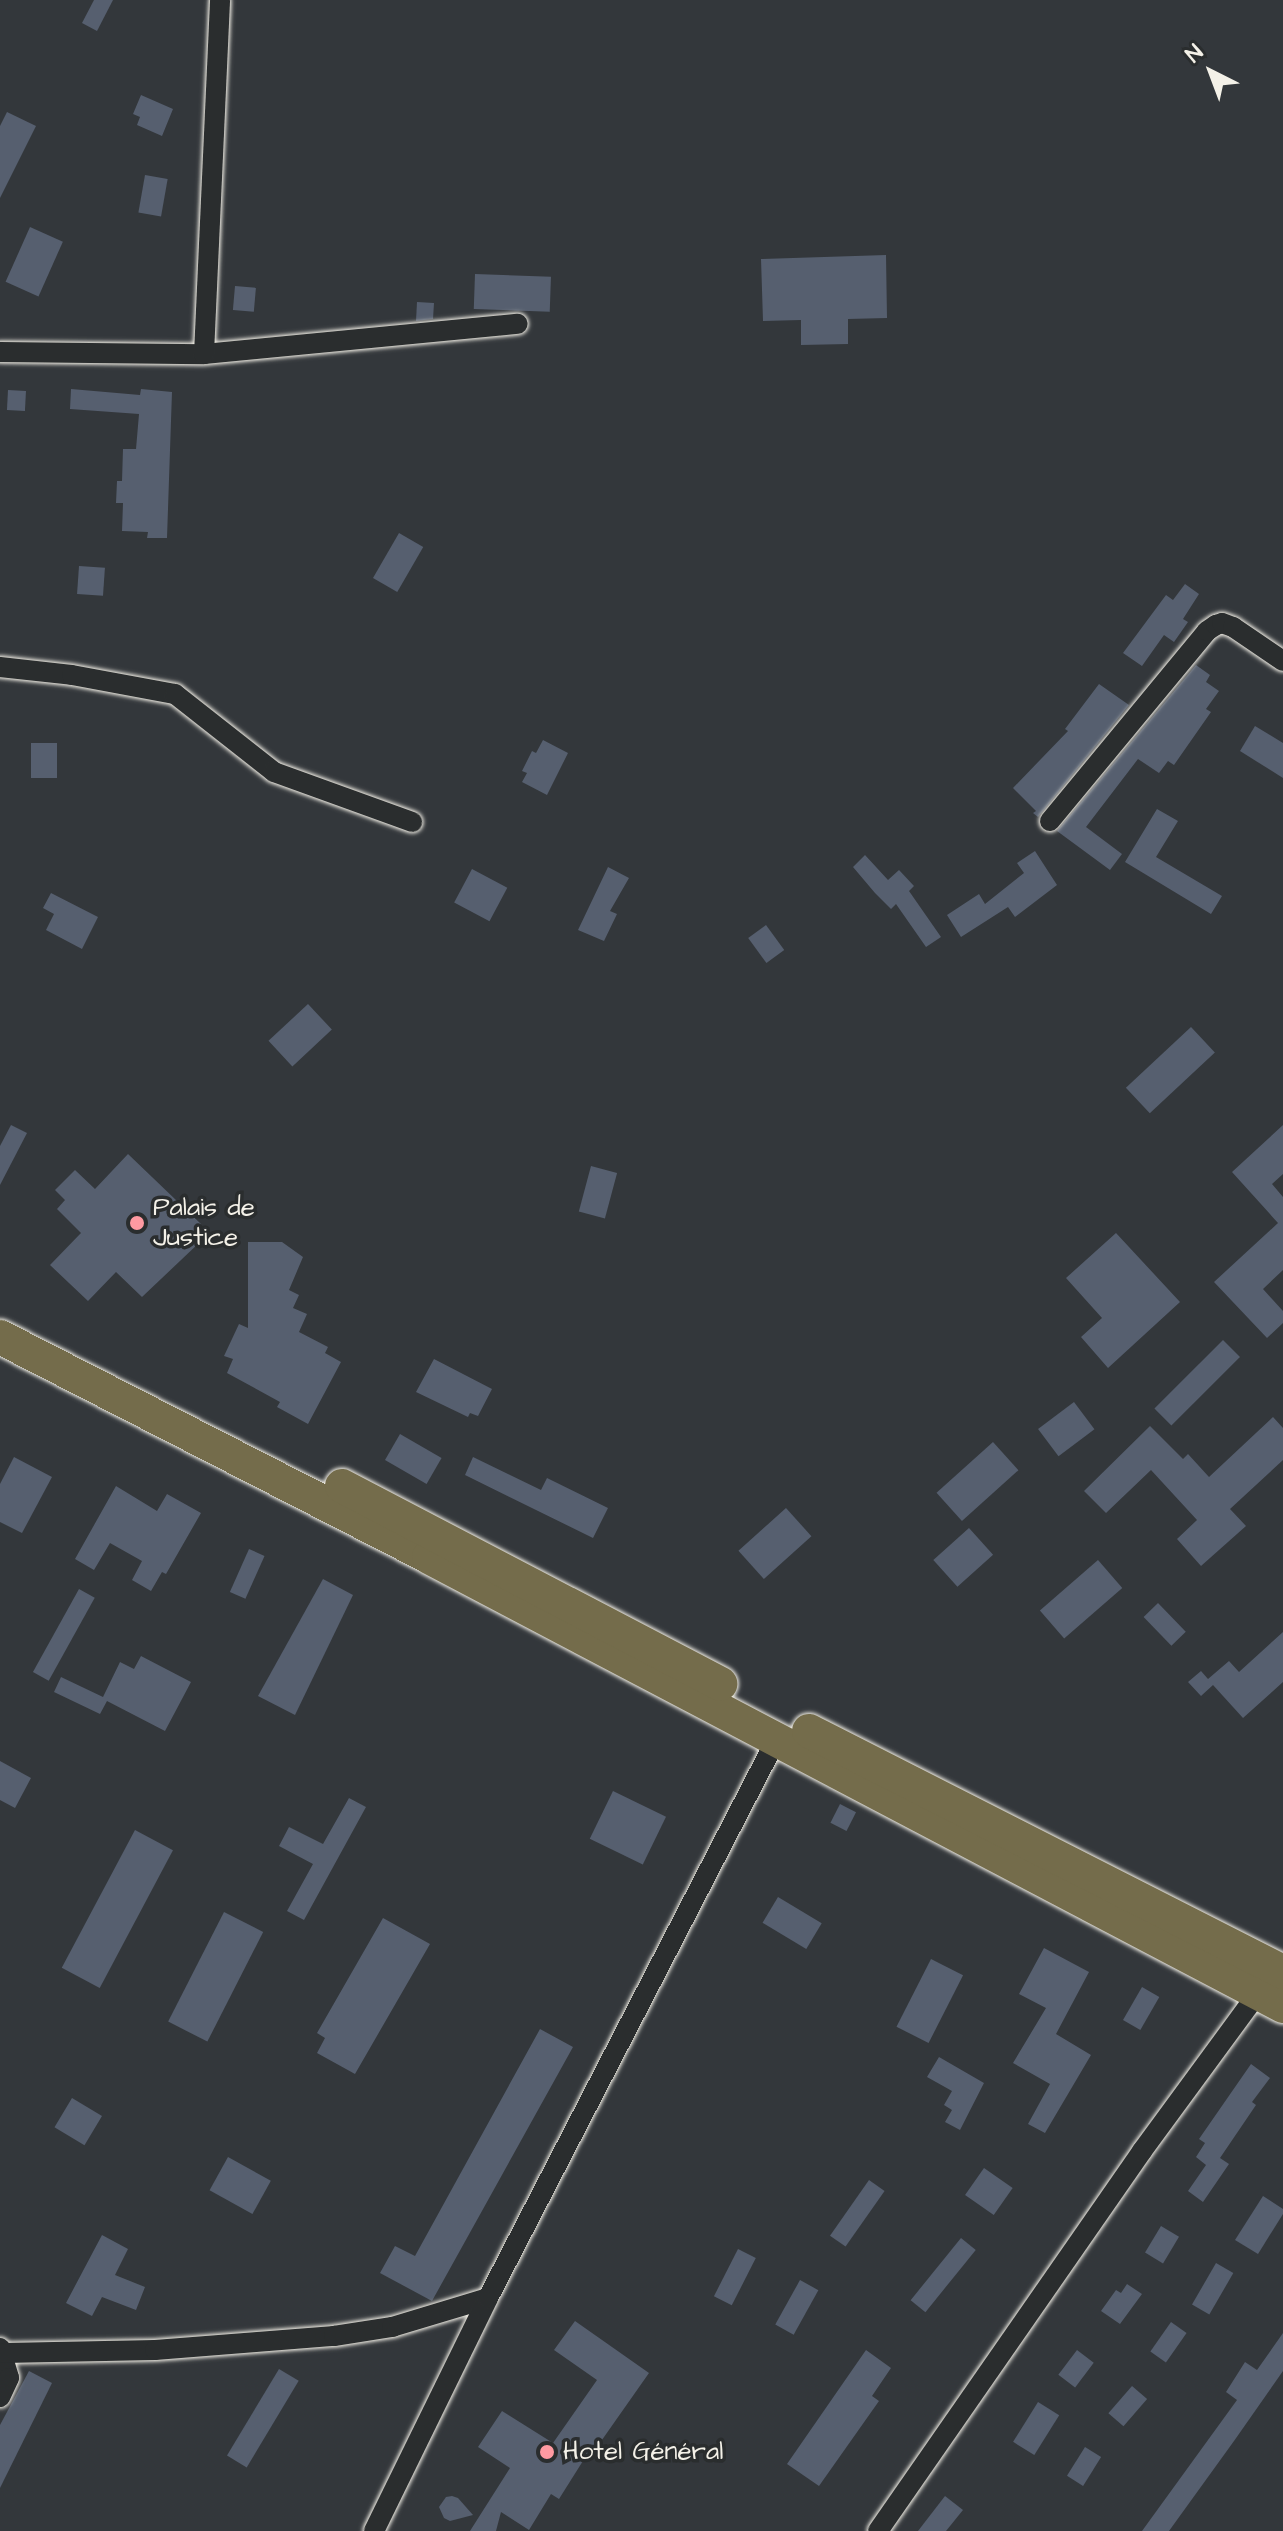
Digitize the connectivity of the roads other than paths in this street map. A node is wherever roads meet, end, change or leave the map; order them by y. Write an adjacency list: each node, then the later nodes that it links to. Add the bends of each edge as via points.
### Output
1 (220, 0): 4 (street)
2 (518, 324): 4 (street)
3 (0, 352): 4 (street)
4 (204, 354)
5 (1283, 661): 7 (street, via 1233,627 1222,623 1207,631)
6 (0, 667): 8 (street, via 175,694 274,772)
7 (1050, 821)
8 (412, 822)
9 (2, 1324): 10 (highway)
10 (434, 1546): 11 (highway); 12 (highway, via 789,1721)
11 (776, 1740): 12 (highway); 13 (street)
12 (1275, 1990): 17 (street, via 1142,2151)
13 (488, 2298): 14 (street, via 392,2327 334,2336 155,2350); 16 (street)
14 (2, 2351): 15 (street, via 9,2378)
15 (0, 2397)
16 (374, 2531)
17 (878, 2531)

